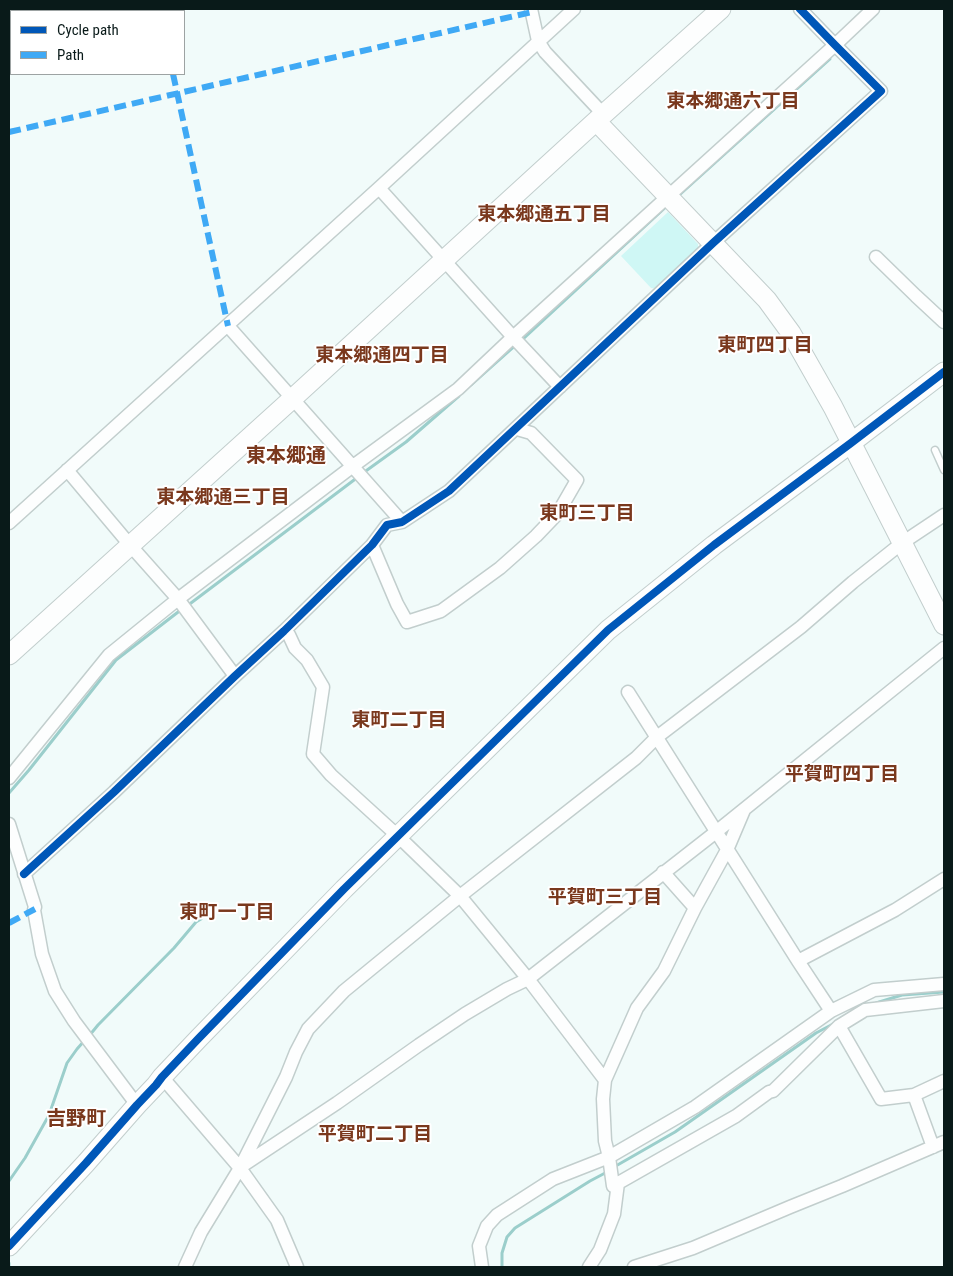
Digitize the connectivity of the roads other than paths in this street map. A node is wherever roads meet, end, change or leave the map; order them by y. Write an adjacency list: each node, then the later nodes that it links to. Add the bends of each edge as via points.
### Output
1 (531, 9): 6 (street)
2 (574, 9): 6 (street)
3 (722, 9): 8 (street)
4 (800, 9): 7 (street)
5 (873, 9): 7 (street)
6 (538, 41): 8 (street); 9 (street)
7 (835, 45): 10 (street); 11 (street, via 881,90)
8 (600, 118): 10 (street); 13 (street)
9 (379, 188): 13 (street); 15 (street)
10 (668, 196): 11 (street); 16 (street)
11 (713, 244): 18 (street); 21 (street, via 767,300 790,333)
12 (876, 257): 14 (street)
13 (444, 261): 16 (street); 19 (street)
14 (944, 322)
15 (228, 326): 19 (street); 24 (street)
16 (513, 338): 18 (street); 23 (street, via 458,390)
17 (944, 372): 21 (street)
18 (560, 387): 20 (street)
19 (292, 399): 23 (street); 30 (street)
20 (517, 429): 27 (street, via 449,491); 31 (street, via 531,434 577,480 558,513 500,568 441,611 407,622)
21 (851, 443): 29 (street); 44 (street, via 714,545 608,630)
22 (935, 450): 25 (lane)
23 (353, 466): 27 (street); 32 (street)
24 (67, 470): 28 (street); 30 (street)
25 (944, 470)
26 (944, 515): 29 (street)
27 (402, 522): 31 (street, via 388,525)
28 (9, 523)
29 (902, 543): 33 (street); 39 (street, via 801,627)
30 (130, 545): 32 (street); 36 (street)
31 (372, 545): 34 (street)
32 (178, 600): 37 (street); 40 (street, via 109,655)
33 (944, 625)
34 (284, 631): 37 (street); 44 (street, via 323,686 313,754)
35 (944, 648): 41 (street)
36 (9, 655)
37 (235, 676): 47 (street)
38 (628, 692): 39 (street)
39 (657, 737): 43 (street); 49 (street, via 636,758)
40 (9, 778)
41 (745, 808): 43 (street); 45 (street)
42 (9, 824): 47 (street)
43 (716, 832): 45 (street); 46 (street)
44 (398, 837): 49 (street); 57 (street)
45 (727, 850): 50 (street); 51 (street)
46 (663, 872): 50 (street); 52 (street)
47 (24, 874): 61 (street, via 54,991)
48 (944, 880): 51 (street)
49 (460, 896): 52 (street); 64 (street, via 344,991 308,1029)
50 (695, 908): 58 (street, via 664,971 637,1008)
51 (798, 961): 55 (street)
52 (528, 979): 58 (street); 64 (street, via 465,1014)
53 (944, 984): 55 (street, via 874,990)
54 (944, 1002): 56 (street, via 866,1010)
55 (831, 1011): 63 (street, via 696,1107)
56 (839, 1026): 60 (street, via 881,1099); 65 (street, via 773,1091 736,1116)
57 (162, 1077): 61 (street); 64 (street)
58 (605, 1080): 63 (street, via 605,1140)
59 (944, 1081): 60 (street)
60 (914, 1095): 62 (street)
61 (137, 1104): 66 (street)
62 (939, 1144): 71 (street, via 693,1248)
63 (609, 1157): 65 (street, via 613,1186); 70 (street, via 553,1179 497,1215 487,1226 480,1246)
64 (240, 1168): 68 (street, via 201,1232); 69 (street, via 277,1220)
65 (618, 1183): 67 (street, via 614,1214)
66 (9, 1246)
67 (593, 1265)
68 (185, 1267)
69 (297, 1267)
70 (482, 1267)
71 (634, 1267)

